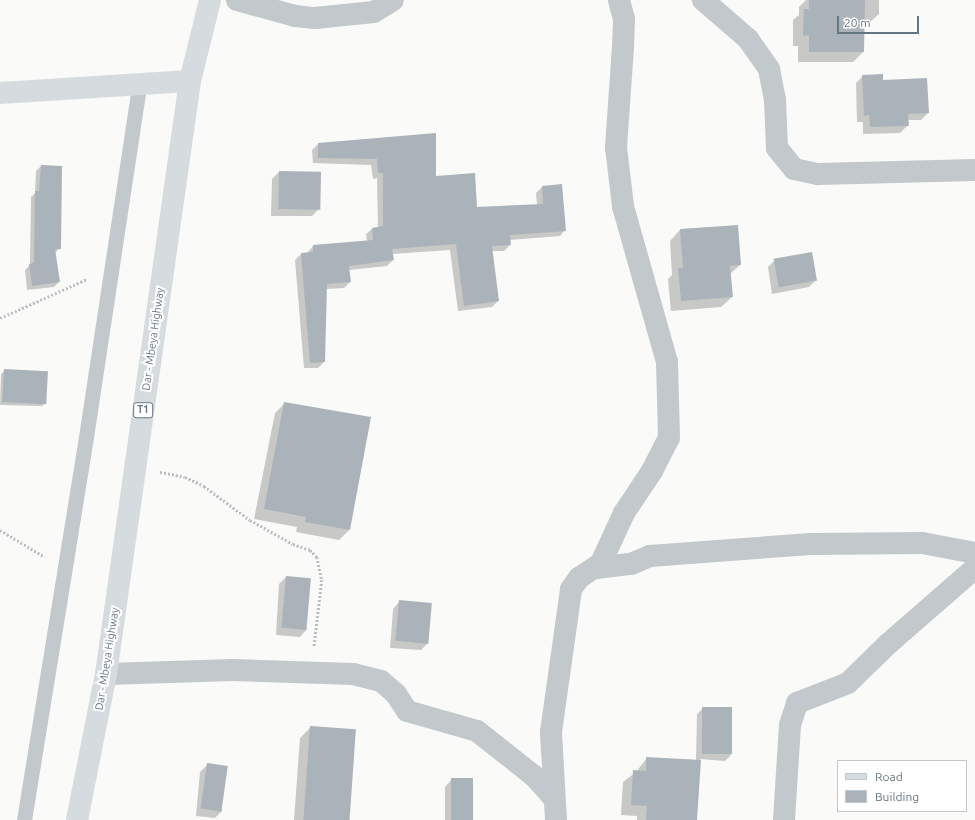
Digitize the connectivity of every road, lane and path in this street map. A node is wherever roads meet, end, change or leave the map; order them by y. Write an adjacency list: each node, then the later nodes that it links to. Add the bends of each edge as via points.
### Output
1 (210, 0): 6 (main road, Dar - Mbeya Highway / T1)
2 (237, 0): 3 (street, via 295,16 314,18 374,12)
3 (393, 0)
4 (619, 0): 15 (street, via 624,19 624,48 616,147 623,206 667,362 670,438 624,513 610,547)
5 (703, 0): 9 (street, via 748,39 769,68 775,99 778,152 794,169 818,174)
6 (190, 81): 7 (main road); 12 (main road, Dar - Mbeya Highway / T1)
7 (139, 85): 8 (main road); 10 (lane)
8 (0, 93)
9 (975, 170)
10 (112, 269): 11 (path); 17 (lane)
11 (0, 318)
12 (135, 467): 18 (path, via 194,482 250,520 293,544 310,550 318,557 322,580); 19 (main road, Dar - Mbeya Highway / T1)
13 (0, 530): 17 (path, via 44,555)
14 (975, 553): 15 (street, via 922,543 811,544 650,556 631,564)
15 (596, 568): 20 (street, via 579,578 571,589 551,732)
16 (975, 568): 24 (street, via 888,644 854,679 797,703 790,725)
17 (64, 573): 21 (lane)
18 (310, 672): 19 (street, via 233,670); 20 (street, via 353,674 382,681 396,694 407,711 477,731 534,776)
19 (106, 674): 22 (main road, Dar - Mbeya Highway / T1)
20 (554, 798): 23 (street)
21 (24, 820)
22 (77, 820)
23 (556, 820)
24 (784, 820)

